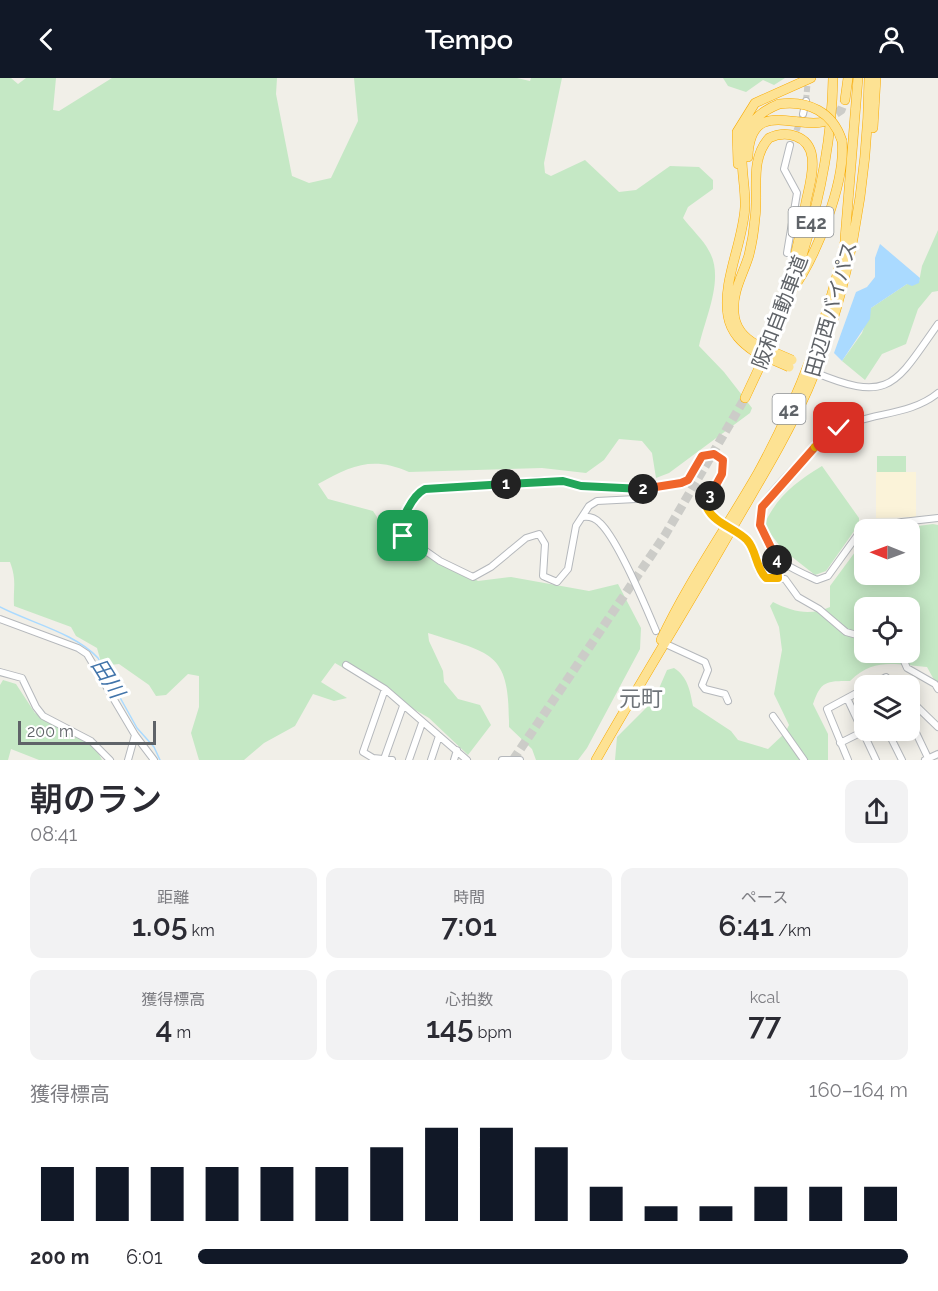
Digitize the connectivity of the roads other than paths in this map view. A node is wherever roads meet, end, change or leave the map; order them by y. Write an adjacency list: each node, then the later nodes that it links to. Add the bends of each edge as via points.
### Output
1 (811, 78): 13 (highway, via 755,103 742,119 735,145)
2 (833, 78): 11 (highway, E42)
3 (848, 78): 8 (highway)
4 (858, 78): 14 (highway, 42)
5 (864, 78): 14 (highway, 田辺西バイパス / 42, via 859,157)
6 (869, 78): 15 (highway, 田辺西バイパス / 42, via 865,154)
7 (876, 78): 15 (highway, 42, via 864,192)
8 (845, 100)
9 (806, 101): 10 (street)
10 (803, 114)
11 (827, 121): 17 (highway, via 775,119 752,136 747,160 752,214); 18 (highway, 阪和自動車道 / E42, via 820,189)
12 (790, 145): 16 (street, via 784,169 797,193 797,202)
13 (744, 196): 18 (highway, bridge, via 742,150 746,133 758,116 779,104 796,102 813,106 835,125 842,141 840,173 826,224); 21 (highway, via 728,314 736,336)
14 (846, 239): 22 (highway, 田辺西バイパス / 42, via 833,291)
15 (849, 251): 23 (highway, 田辺西バイパス / 42, via 843,283)
16 (786, 253)
17 (742, 270): 20 (highway, via 756,217 758,154 769,138 794,135 810,150 813,169 791,279); 21 (highway, via 734,298 734,316 743,335)
18 (792, 291): 20 (highway, 阪和自動車道 / E42)
19 (938, 324): 23 (street, via 901,375 883,386 852,387)
20 (772, 342): 25 (highway, 阪和自動車道 / E42)
21 (756, 349): 22 (highway, bridge)
22 (805, 368): 23 (highway); 30 (highway, 田辺西バイパス / 42, via 778,434)
23 (814, 372): 30 (highway, 田辺西バイパス / 42, via 792,423)
24 (938, 393): 32 (street, via 920,406 839,428 803,459 760,514 760,525)
25 (745, 398)
26 (638, 489): 27 (street, via 636,499 597,501); 27 (street, via 544,480 425,489 417,493 400,533 440,561 473,577 526,537 539,534 545,544 543,576 557,582 568,569 576,525); 30 (street, via 681,483 693,473 702,456 714,454 723,460 724,467 707,508 716,519)
27 (583, 518): 35 (street, via 598,521 610,536)
28 (938, 518): 29 (street)
29 (920, 520)
30 (730, 526): 33 (street, via 748,541 759,571 766,578); 73 (highway, 田辺西バイパス / 42)
31 (854, 544): 32 (street, via 823,580 790,567)
32 (777, 557): 33 (street)
33 (778, 578): 36 (street, via 785,579 798,597)
34 (0, 619): 52 (street, via 87,654)
35 (656, 631)
36 (854, 634)
37 (668, 645): 45 (street, via 705,662 708,670 702,685 725,694)
38 (905, 663): 42 (street)
39 (346, 664): 41 (street)
40 (0, 672): 63 (street, via 22,678 43,716 91,741)
41 (385, 689): 46 (street); 61 (street, via 363,752)
42 (938, 689)
43 (854, 694): 44 (street)
44 (847, 698): 47 (street); 58 (street, via 827,709)
45 (728, 700)
46 (403, 706): 50 (street); 61 (street)
47 (854, 712)
48 (920, 713): 51 (street)
49 (773, 716): 74 (street)
50 (422, 723): 53 (street); 67 (street)
51 (938, 728)
52 (135, 735): 64 (street); 65 (street)
53 (439, 736): 59 (street); 68 (street)
54 (854, 736): 58 (street)
55 (867, 741): 76 (street)
56 (893, 741): 77 (street)
57 (920, 741): 62 (street)
58 (840, 743): 75 (street)
59 (457, 750): 69 (street); 70 (street)
60 (938, 754): 62 (street)
61 (384, 759): 66 (street)
62 (928, 759)
63 (110, 760)
64 (128, 760)
65 (154, 760)
66 (392, 760)
67 (409, 760)
68 (431, 760)
69 (454, 760)
70 (467, 760)
71 (502, 760): 72 (street)
72 (520, 760)
73 (596, 760)
74 (804, 760)
75 (848, 760)
76 (876, 760)
77 (902, 760)

